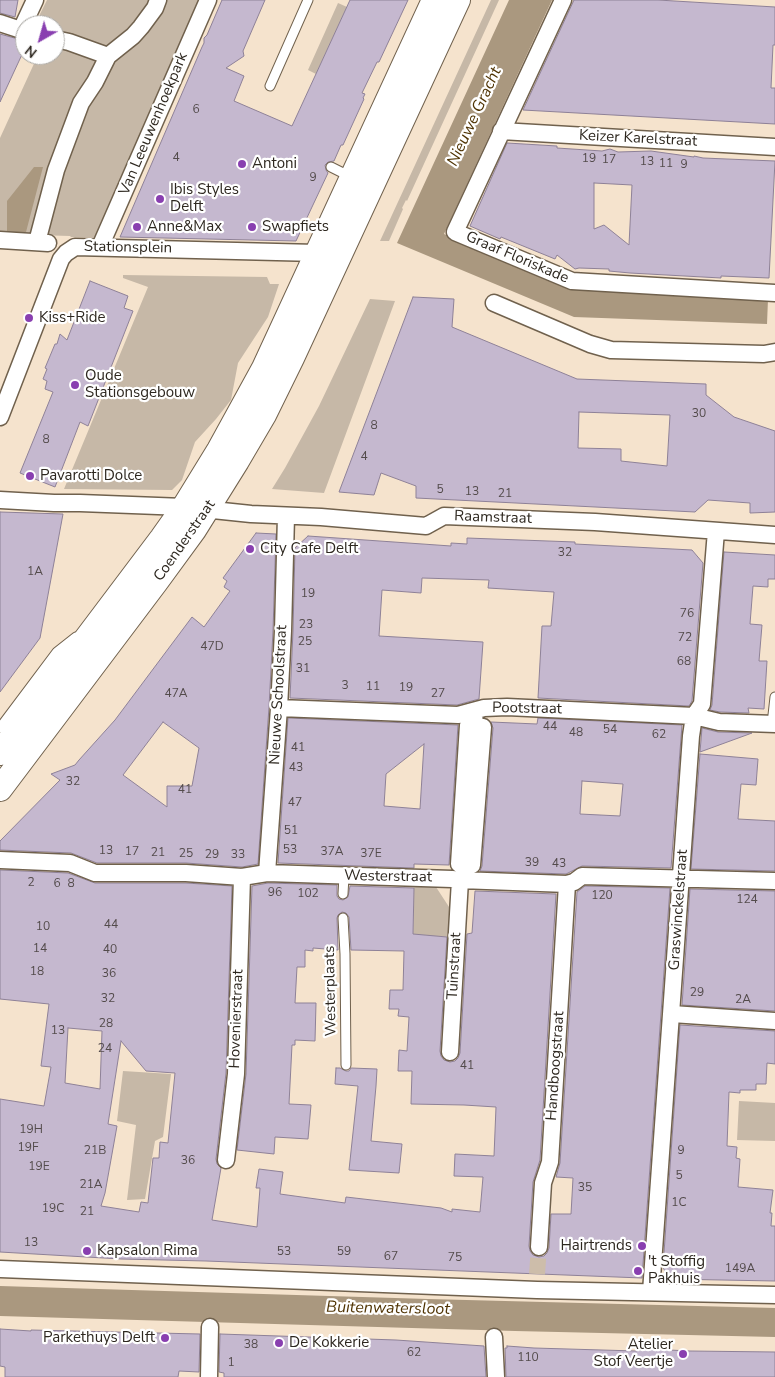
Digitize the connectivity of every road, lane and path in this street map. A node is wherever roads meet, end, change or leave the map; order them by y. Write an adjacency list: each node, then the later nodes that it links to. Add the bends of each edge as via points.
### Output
1 (34, 0): 8 (street)
2 (158, 0): 12 (street, via 133,36)
3 (208, 0): 19 (street, Van Leeuwenhoekpark)
4 (308, 0): 13 (lane)
5 (434, 0): 17 (street)
6 (458, 0): 17 (street)
7 (563, 0): 14 (street, Graaf Floriskade)
8 (28, 15)
9 (0, 23): 10 (street)
10 (15, 28)
11 (65, 41): 12 (street)
12 (108, 56): 18 (street, via 81,103 56,170 43,242)
13 (270, 86)
14 (501, 131): 15 (street, Keizer Karelstraat); 21 (street, Graaf Floriskade, via 455,232 572,282)
15 (775, 147)
16 (331, 168): 17 (lane)
17 (362, 182): 20 (street)
18 (0, 240)
19 (100, 247): 20 (street, Stationsplein); 24 (street, Stationsplein, via 75,247 61,259)
20 (325, 261): 26 (street, Coenderstraat); 27 (street, Coenderstraat, via 292,358 264,415)
21 (775, 293)
22 (494, 303): 23 (street, via 611,350)
23 (775, 352)
24 (0, 418)
25 (0, 500): 26 (street)
26 (184, 507): 27 (street, Raamstraat); 31 (street, Coenderstraat)
27 (207, 510): 28 (street, Raamstraat); 39 (street, Coenderstraat)
28 (286, 516): 29 (street, Raamstraat, via 426,526 444,516); 33 (street, Nieuwe Schoolstraat)
29 (716, 531): 30 (street, Raamstraat); 34 (street, Graswinckelstraat, via 702,704)
30 (775, 535)
31 (104, 615): 37 (lane, via 57,652); 38 (street, Coenderstraat)
32 (775, 697): 36 (lane)
33 (279, 708): 35 (street, Pootstraat, via 458,715); 41 (street, Nieuwe Schoolstraat)
34 (694, 716): 35 (street, Pootstraat, via 507,707 484,708); 36 (street, Pootstraat, via 719,722); 45 (street, Graswinckelstraat)
35 (474, 719): 42 (street, Tuinstraat, via 468,725 459,864)
36 (774, 724)
37 (0, 728)
38 (0, 753)
39 (0, 789)
40 (0, 860): 44 (street, Westerstraat, via 70,862 95,873)
41 (267, 873): 43 (street, Westerstraat); 44 (street, Westerstraat)
42 (464, 875): 43 (street, Westerstraat, via 452,878); 47 (street, Westerstraat); 52 (street, Tuinstraat)
43 (344, 876): 48 (lane)
44 (242, 877): 54 (street, Hovenierstraat, via 236,1074)
45 (681, 878): 46 (street, Westerstraat); 47 (street, Westerstraat, via 582,876); 50 (street, Graswinckelstraat)
46 (775, 881)
47 (567, 884): 55 (street, Handboogstraat, via 550,1162 543,1183)
48 (343, 894)
49 (342, 918): 53 (lane, Westerplaats, via 346,954)
50 (672, 1014): 51 (street); 57 (street, Graswinckelstraat)
51 (775, 1021)
52 (450, 1052)
53 (346, 1065)
54 (226, 1160)
55 (539, 1247)
56 (0, 1269): 57 (street, via 537,1282)
57 (651, 1292): 58 (street)
58 (775, 1295)
59 (210, 1327): 61 (street)
60 (494, 1337): 62 (street)
61 (209, 1377)
62 (496, 1377)

